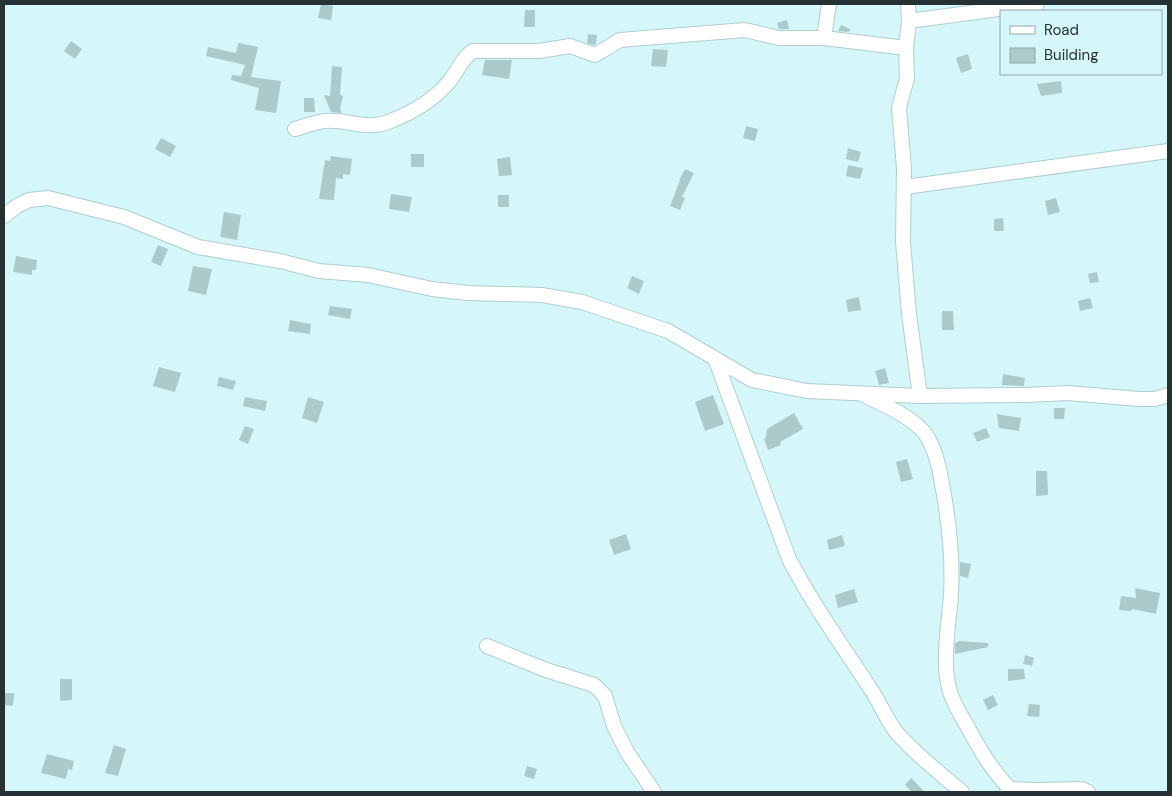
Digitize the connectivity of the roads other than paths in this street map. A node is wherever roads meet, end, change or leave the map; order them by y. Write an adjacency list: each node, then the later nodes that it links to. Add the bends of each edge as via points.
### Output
1 (829, 4): 5 (street)
2 (908, 4): 4 (street)
3 (1036, 4): 4 (street)
4 (909, 21): 6 (street)
5 (824, 38): 6 (street); 7 (street, via 779,38 745,30 620,40 595,55 570,46 539,51 473,52 466,55 448,83 432,98 394,120 378,126 326,121)
6 (906, 48): 9 (street, via 907,78 899,108)
7 (295, 129)
8 (1168, 151): 9 (street)
9 (905, 187): 14 (street, via 903,242)
10 (4, 216): 11 (street, via 29,200 48,198 124,217 198,246 319,271 368,275 432,289 542,295 582,302 668,331)
11 (716, 361): 12 (street, via 752,380 807,391); 18 (street, via 789,559 804,588 897,733)
12 (859, 392): 14 (street); 16 (street, via 922,429 940,468 952,560 946,659 950,693 984,758)
13 (1168, 395): 14 (street, via 1155,399 1068,393)
14 (920, 396)
15 (487, 646): 17 (street, via 594,685 605,696 614,726 627,752)
16 (1009, 790): 19 (street, via 1082,789)
17 (654, 792)
18 (962, 792)
19 (1088, 792)

